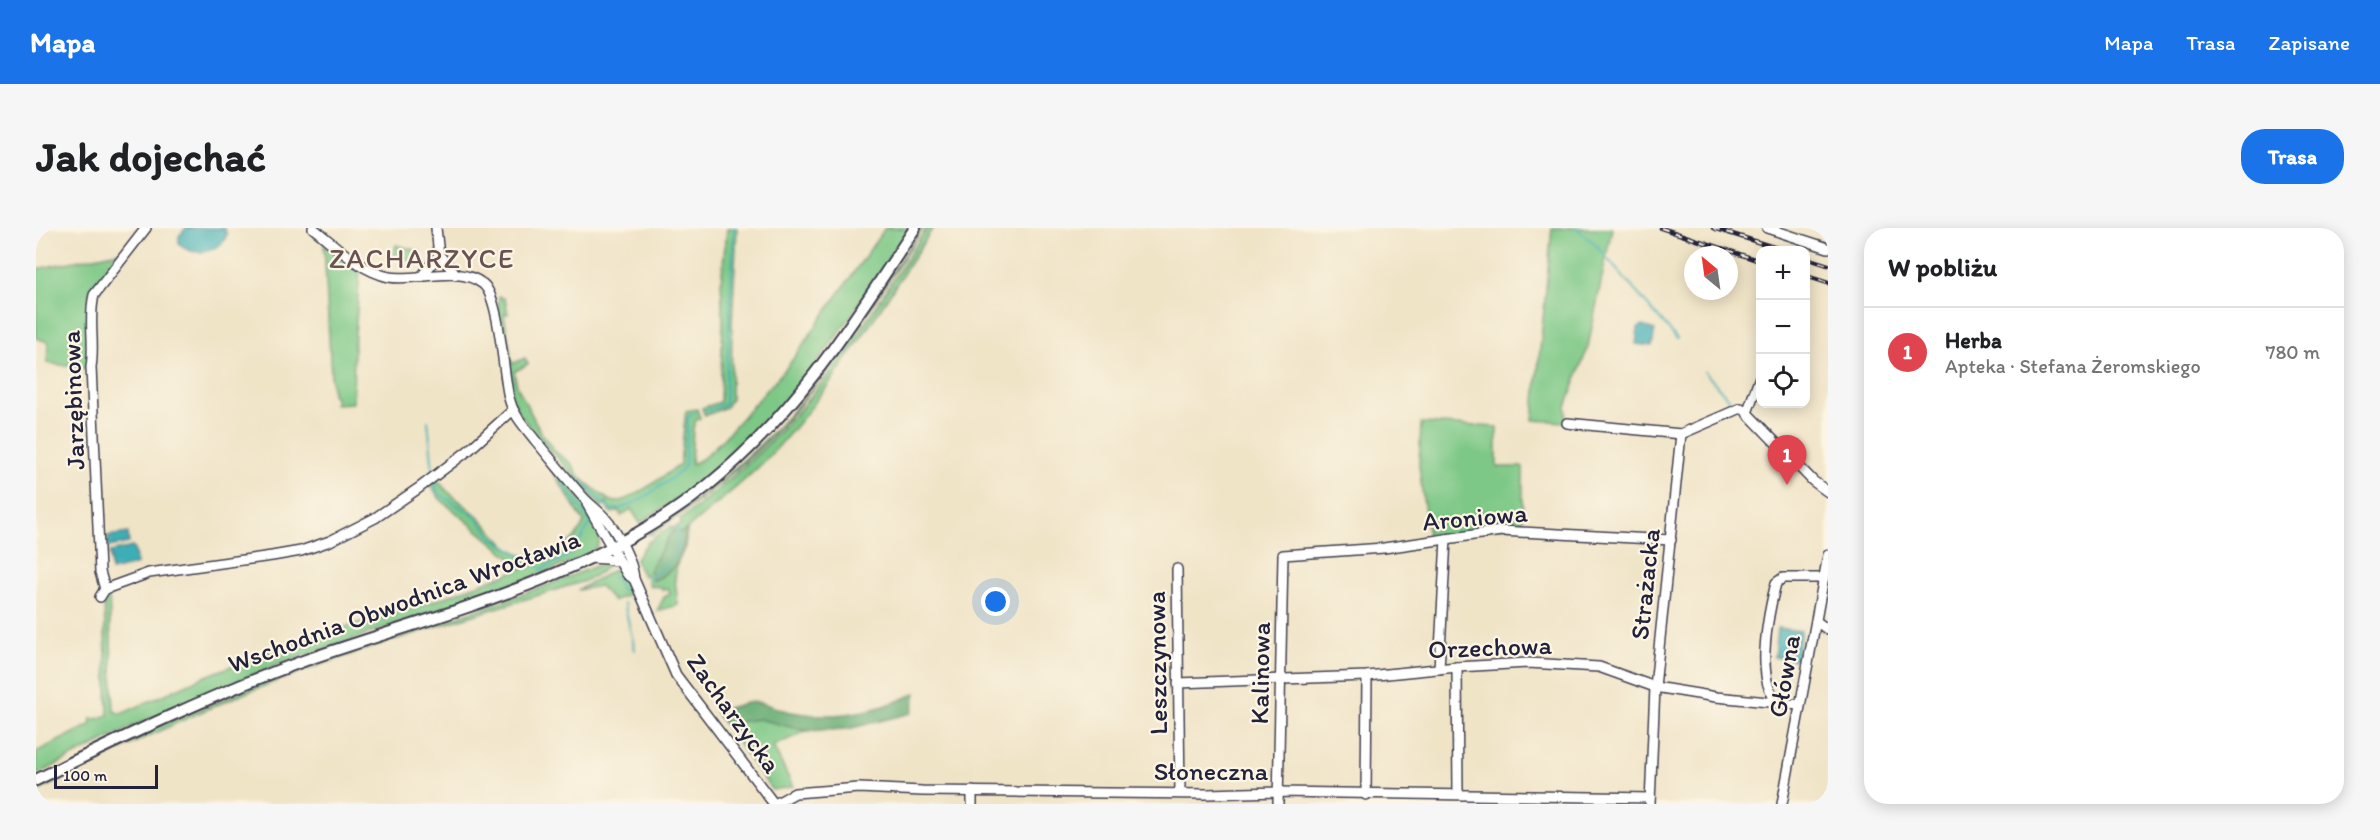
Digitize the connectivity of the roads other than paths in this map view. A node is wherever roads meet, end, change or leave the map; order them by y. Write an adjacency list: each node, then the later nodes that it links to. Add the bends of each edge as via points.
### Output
1 (146, 228): 12 (street, Jarzębinowa, via 94,295 91,307 102,593 149,573 301,551 330,541 375,518 419,488)
2 (313, 228): 9 (street, via 370,270 391,277)
3 (436, 228): 7 (street)
4 (915, 228): 19 (main road, Wschodnia Obwodnica Wrocławia, via 826,360 779,418 707,486)
5 (1767, 228): 6 (street)
6 (1828, 248)
7 (440, 255): 8 (street); 9 (street)
8 (457, 276): 9 (street); 12 (street, via 477,280 491,296)
9 (421, 277)
10 (1756, 390): 15 (street, via 1747,413)
11 (1741, 408): 14 (street)
12 (513, 410): 16 (street, Zacharzycka)
13 (1567, 423): 14 (street)
14 (1681, 434): 21 (street, Strażacka)
15 (1828, 492)
16 (585, 499): 17 (street, Zacharzycka); 18 (street, Zacharzycka)
17 (609, 522): 19 (street); 22 (street, Zacharzycka)
18 (603, 531): 22 (street, Zacharzycka); 25 (street, via 601,544)
19 (637, 534): 22 (main road, Wschodnia Obwodnica Wrocławia)
20 (1446, 539): 21 (street, Aroniowa, via 1501,531); 23 (street, Aroniowa); 33 (street)
21 (1671, 540): 37 (street, Strażacka)
22 (616, 545): 25 (main road, Wschodnia Obwodnica Wrocławia); 26 (street, Zacharzycka); 29 (street, Zacharzycka, via 634,569)
23 (1283, 555): 35 (street, Kalinowa)
24 (1828, 555): 28 (street, Główna)
25 (590, 558): 26 (street); 40 (main road, Wschodnia Obwodnica Wrocławia, via 522,587 237,686)
26 (620, 562): 29 (street, Zacharzycka)
27 (1177, 569): 36 (street, Leszczynowa)
28 (1824, 578): 30 (street, Główna); 38 (street, via 1783,578 1776,583 1766,663 1767,682)
29 (634, 579): 50 (street, Zacharzycka, via 676,675)
30 (1815, 621): 31 (street); 39 (street, Główna)
31 (1828, 630)
32 (1458, 667): 33 (street, Orzechowa); 37 (street, Orzechowa, via 1528,663 1599,667); 46 (street)
33 (1439, 669): 34 (street, Orzechowa)
34 (1367, 676): 35 (street, Orzechowa); 47 (street)
35 (1281, 679): 36 (street, Orzechowa); 44 (street, Kalinowa)
36 (1179, 683): 45 (street, Leszczynowa)
37 (1655, 687): 38 (street, Orzechowa); 49 (street, Strażacka)
38 (1777, 703): 39 (street, Orzechowa)
39 (1800, 705): 55 (street, Główna)
40 (36, 780)
41 (972, 791): 42 (street, Słoneczna); 50 (street, Słoneczna, via 859,788 795,793); 51 (street)
42 (1053, 792): 43 (street, Słoneczna); 52 (street)
43 (1129, 792): 45 (street, Słoneczna); 53 (street)
44 (1278, 792): 47 (street, Słoneczna); 48 (street, Słoneczna); 54 (street, Kalinowa)
45 (1180, 793): 48 (street, Słoneczna)
46 (1458, 794): 47 (street, Słoneczna); 49 (street, Słoneczna)
47 (1366, 795)
48 (1207, 799)
49 (1650, 801)
50 (775, 804)
51 (972, 804)
52 (1053, 804)
53 (1129, 804)
54 (1278, 804)
55 (1782, 804)

